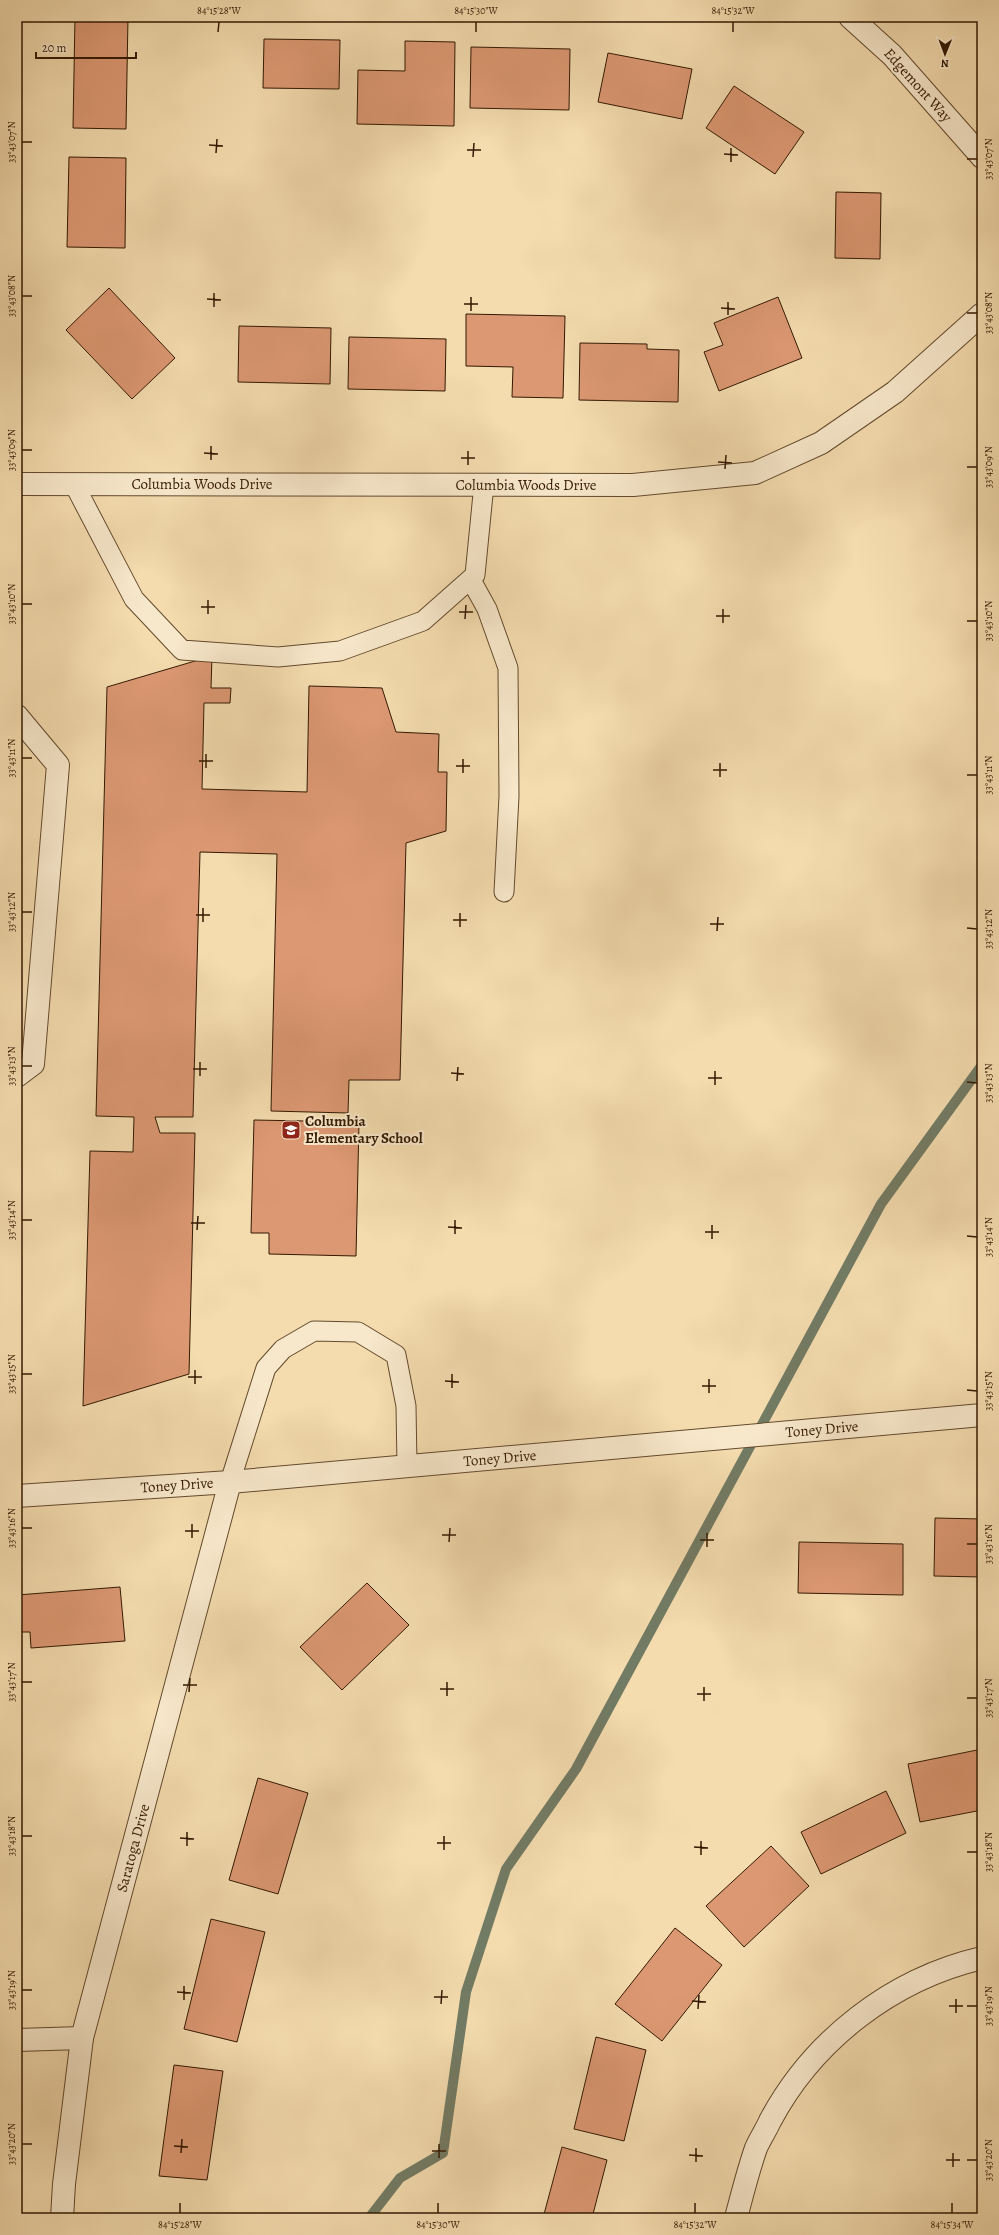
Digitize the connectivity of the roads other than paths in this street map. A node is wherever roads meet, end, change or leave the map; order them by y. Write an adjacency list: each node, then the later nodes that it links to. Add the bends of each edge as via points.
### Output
1 (850, 17): 2 (street, Edgemont Way, via 892,55)
2 (982, 157)
3 (982, 314): 6 (street, Columbia Woods Drive, via 895,392 821,443 755,472 632,485)
4 (17, 484): 5 (street, Columbia Woods Drive)
5 (74, 484): 6 (street, Columbia Woods Drive); 7 (lane, via 134,599 182,650 278,657 340,651 423,621)
6 (484, 484): 7 (lane, via 475,575)
7 (471, 580): 9 (lane, via 487,609 508,668 509,796)
8 (17, 716): 10 (street, via 58,765 33,1064)
9 (504, 892)
10 (17, 1076)
11 (982, 1415): 12 (street, Toney Drive)
12 (407, 1466): 13 (street, Toney Drive); 13 (lane, via 406,1406 396,1355 358,1332 314,1331 283,1349 266,1368)
13 (230, 1482): 14 (street, Toney Drive); 16 (street, Saratoga Drive)
14 (17, 1496)
15 (982, 1958): 19 (street, via 930,1975 885,1997 845,2027 810,2062 780,2102 757,2147)
16 (82, 2038): 17 (street); 18 (street, Saratoga Drive)
17 (17, 2040)
18 (62, 2218)
19 (736, 2218)

